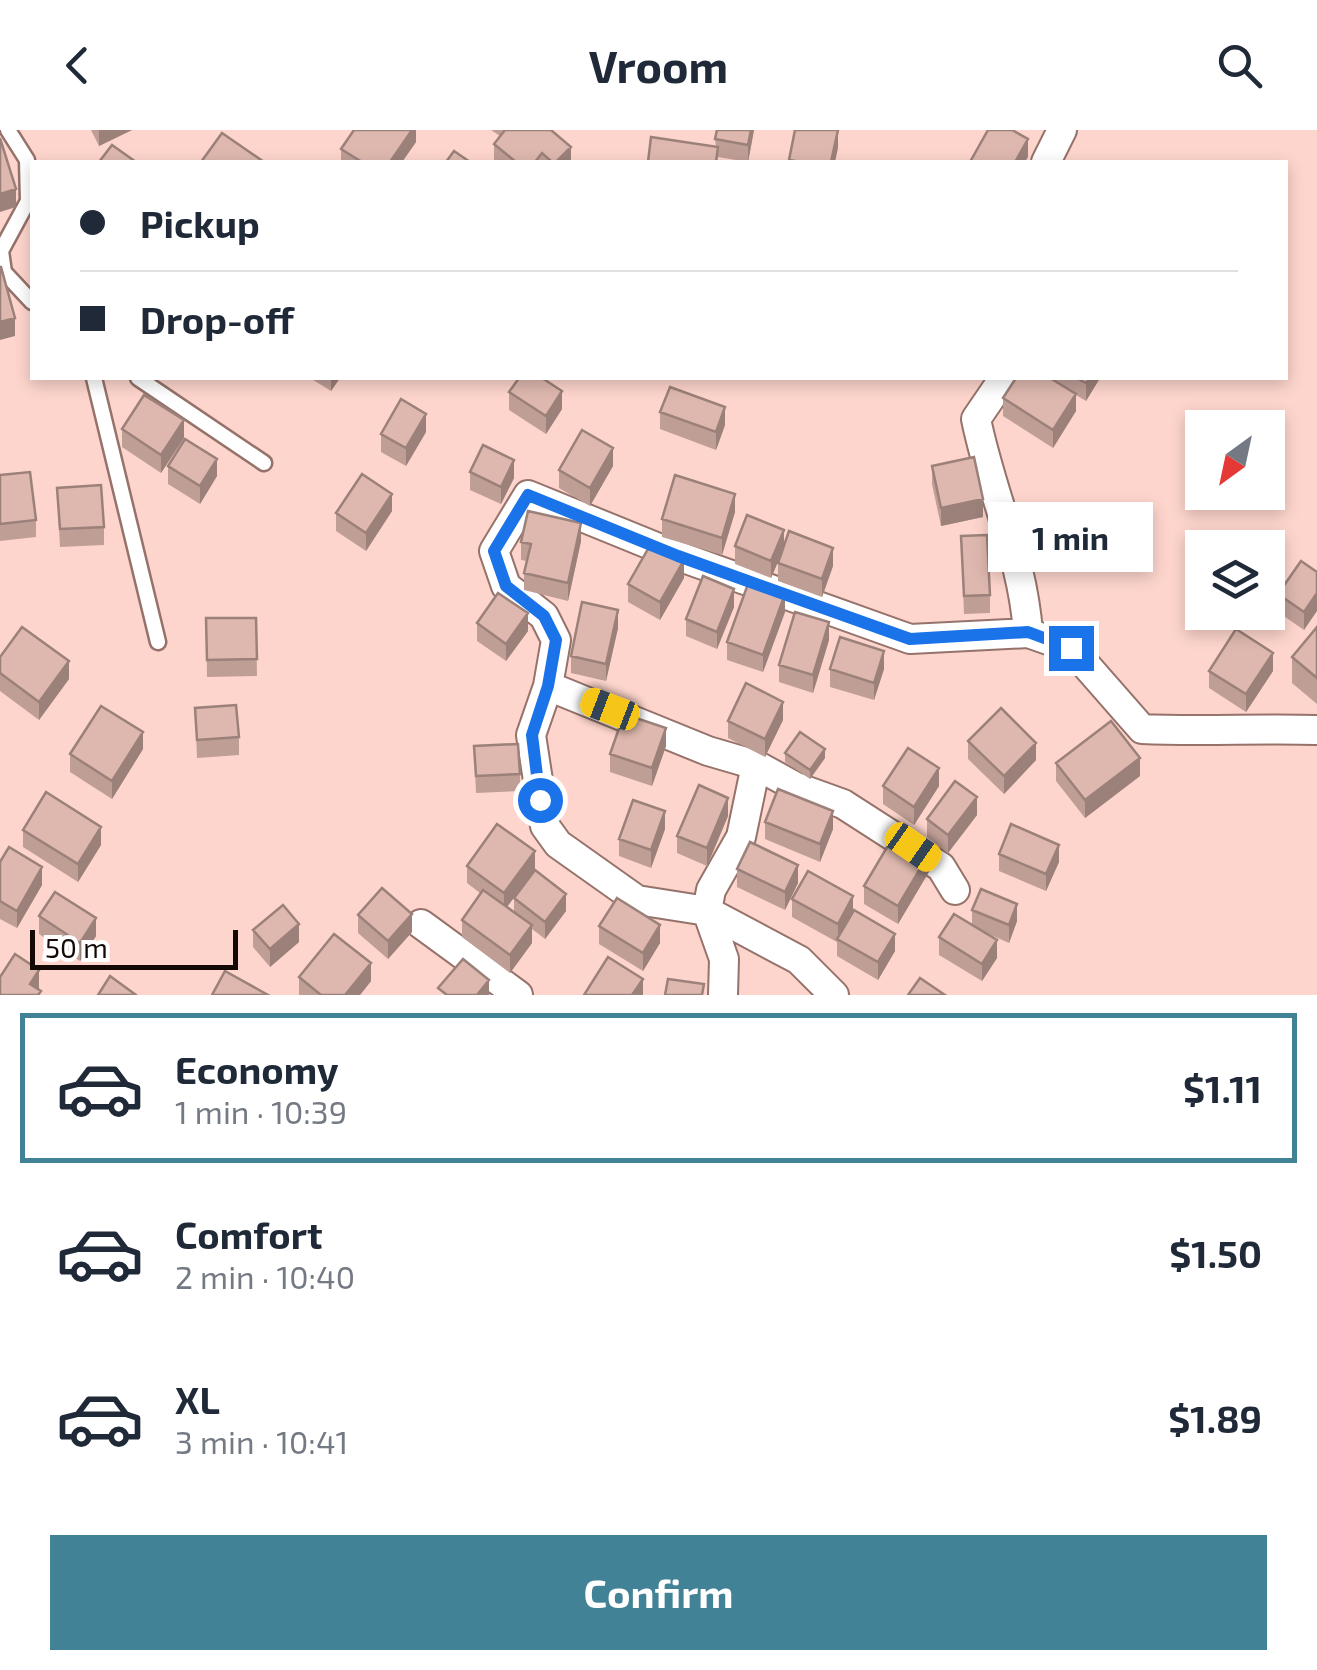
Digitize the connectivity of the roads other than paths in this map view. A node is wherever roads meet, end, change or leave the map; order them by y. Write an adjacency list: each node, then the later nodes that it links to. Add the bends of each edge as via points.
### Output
1 (8, 130): 4 (lane, via 27,160 28,201 2,251 4,272)
2 (1062, 130): 3 (street)
3 (1047, 160)
4 (30, 300)
5 (94, 380): 10 (lane)
6 (141, 380): 8 (lane)
7 (1003, 380): 9 (street, via 976,419 988,480 1025,582)
8 (264, 463)
9 (1028, 632): 11 (street, via 910,639 528,495 494,551 506,586 544,616 556,640); 12 (street, via 1071,648 1142,728 1225,734)
10 (158, 642)
11 (548, 686): 13 (street); 15 (street, via 532,735 545,826 558,844 637,900)
12 (1317, 730)
13 (756, 765): 14 (street, via 843,804 913,847 941,866); 15 (street, via 741,836)
14 (955, 890)
15 (706, 911): 18 (street, via 724,960); 19 (street, via 799,960)
16 (421, 924): 17 (street)
17 (518, 995)
18 (722, 995)
19 (834, 995)

